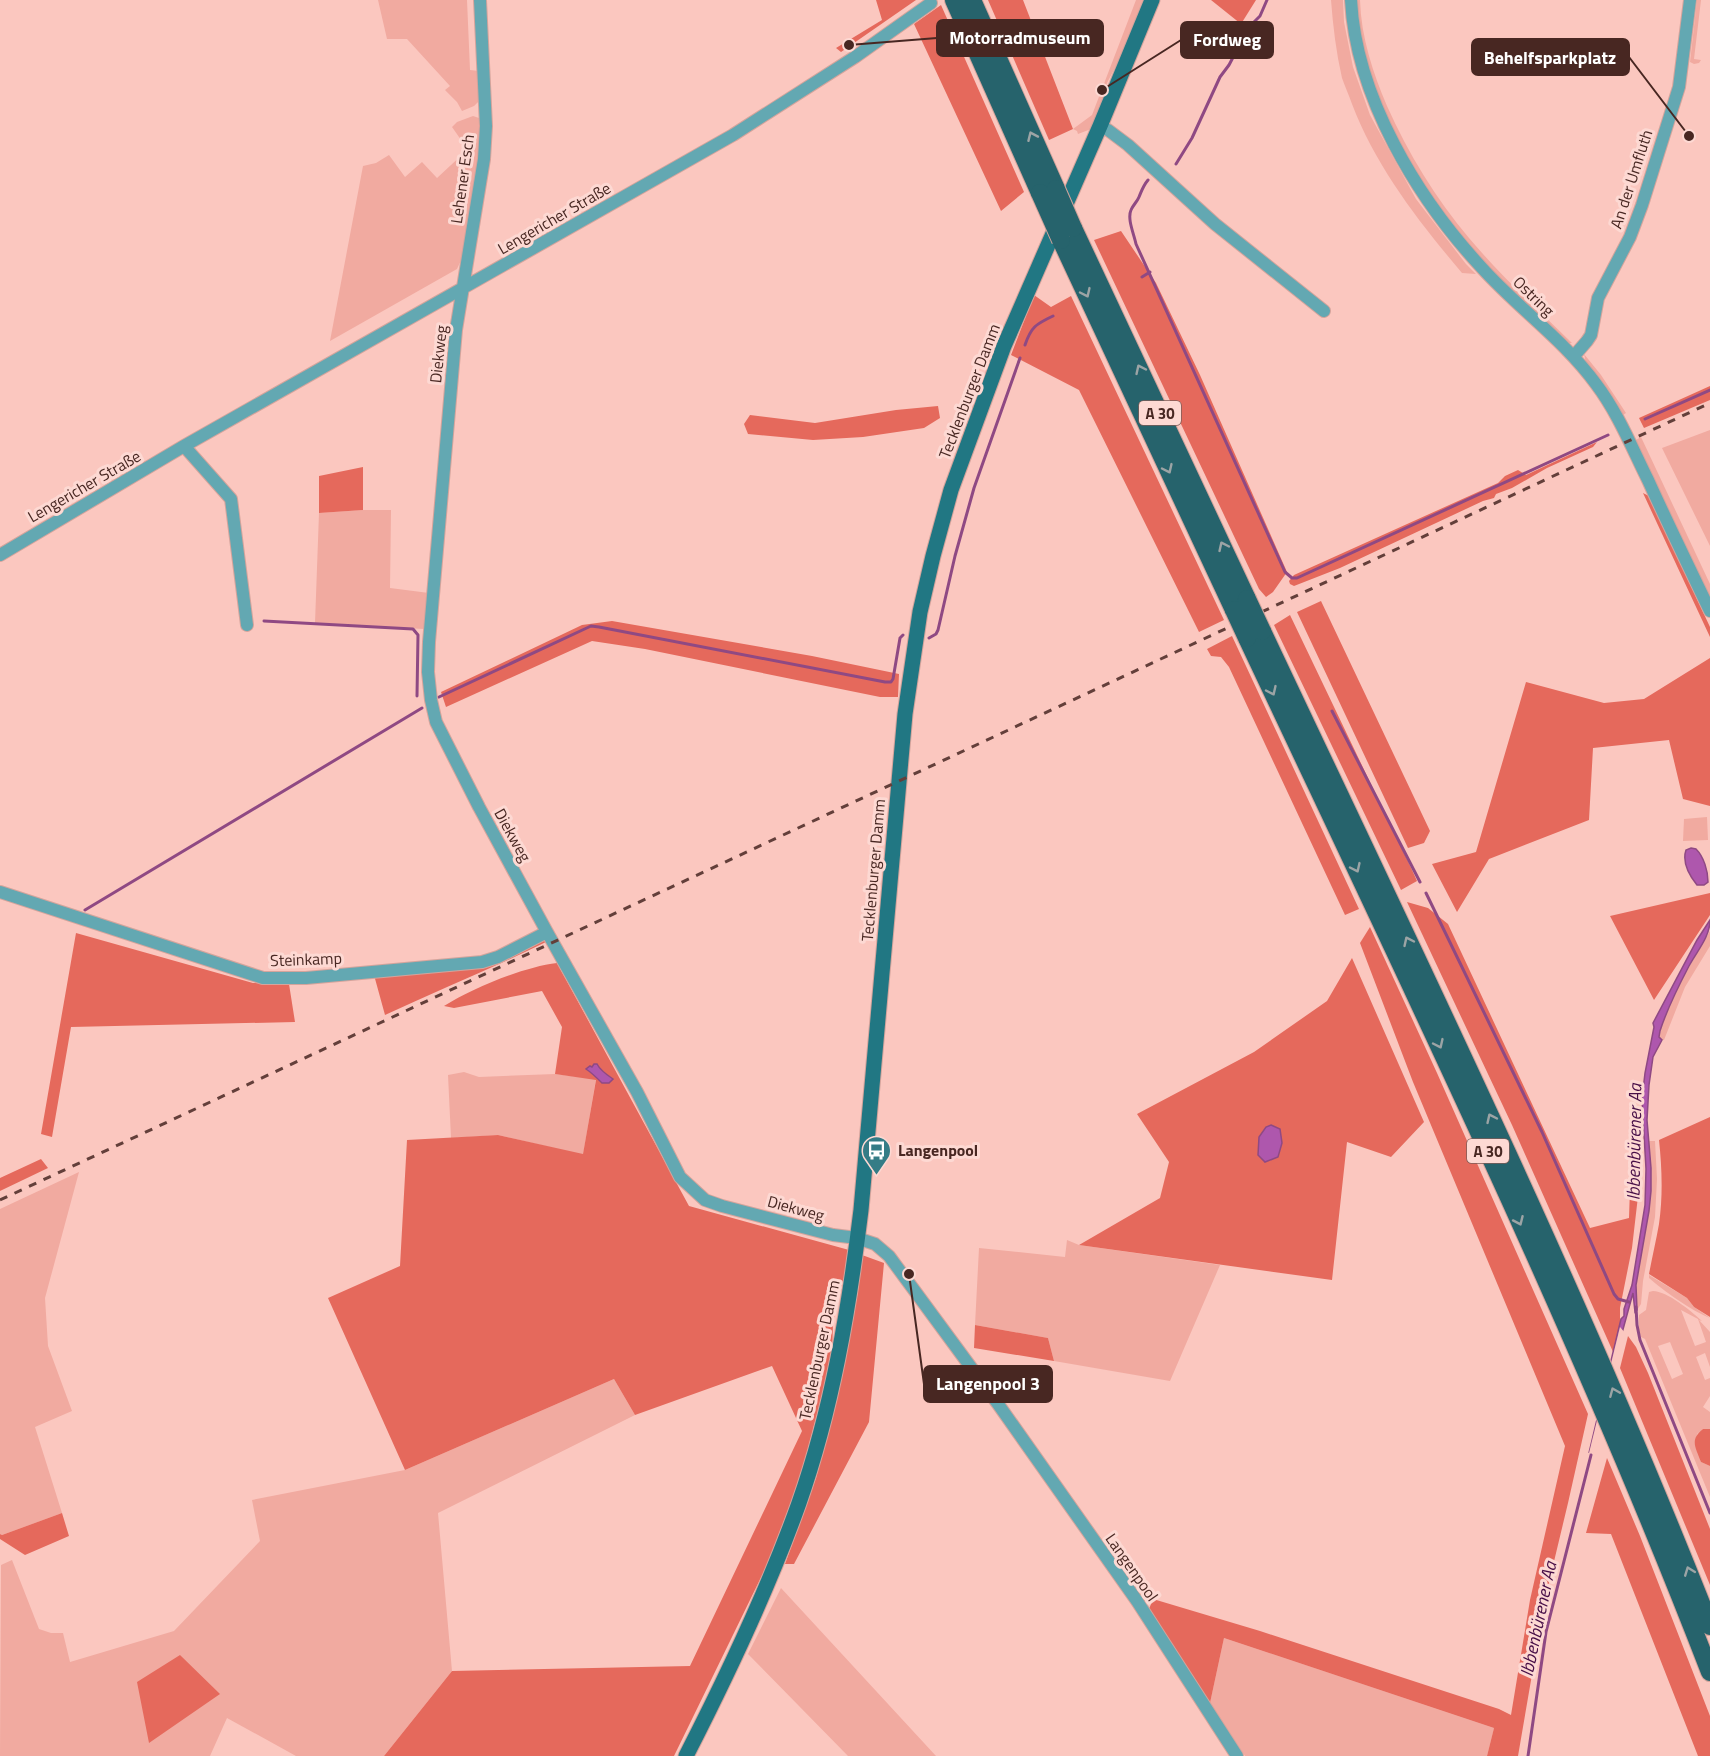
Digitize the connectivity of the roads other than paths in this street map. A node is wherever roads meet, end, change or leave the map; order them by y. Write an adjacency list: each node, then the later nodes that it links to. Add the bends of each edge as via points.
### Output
1 (480, 0): 8 (street, Lehener Esch, via 486,126)
2 (1152, 0): 7 (main road, Tecklenburger Damm)
3 (1351, 0): 10 (street, Ostring, via 1352,25 1365,76 1386,127 1413,176 1482,268)
4 (1690, 0): 10 (street, An der Umfluth, via 1678,87 1642,205 1598,298 1591,334)
5 (931, 3): 8 (street, Lengericher Straße, via 733,135)
6 (962, 4): 15 (highway, A 30, bridge)
7 (1100, 126): 9 (street, via 1128,145 1215,224); 18 (main road, Tecklenburger Damm, via 1004,346 951,490 920,612 905,714)
8 (463, 289): 11 (street, Lengericher Straße); 17 (street, Diekweg, via 456,330 429,642 431,700 436,722)
9 (1323, 311)
10 (1574, 356): 13 (street, Ostring, via 1598,386 1629,441)
11 (184, 446): 12 (street, Lengericher Straße); 14 (street, via 231,499)
12 (0, 555)
13 (1710, 611)
14 (247, 625)
15 (1255, 635): 19 (highway, A 30, one-way to 15, via 1572,1295 1495,1124); 20 (highway, A 30, one-way to 20, via 1608,1421)
16 (0, 892): 17 (street, Steinkamp, via 263,978 306,978 482,962)
17 (547, 933): 18 (street, Diekweg, via 637,1092 680,1178 705,1200 722,1206)
18 (857, 1238): 21 (main road, Tecklenburger Damm, via 835,1370 799,1502 764,1593); 22 (street, Langenpool, via 875,1244 889,1256 978,1377 1137,1601)
19 (1710, 1626)
20 (1710, 1672)
21 (686, 1756)
22 (1238, 1756)

